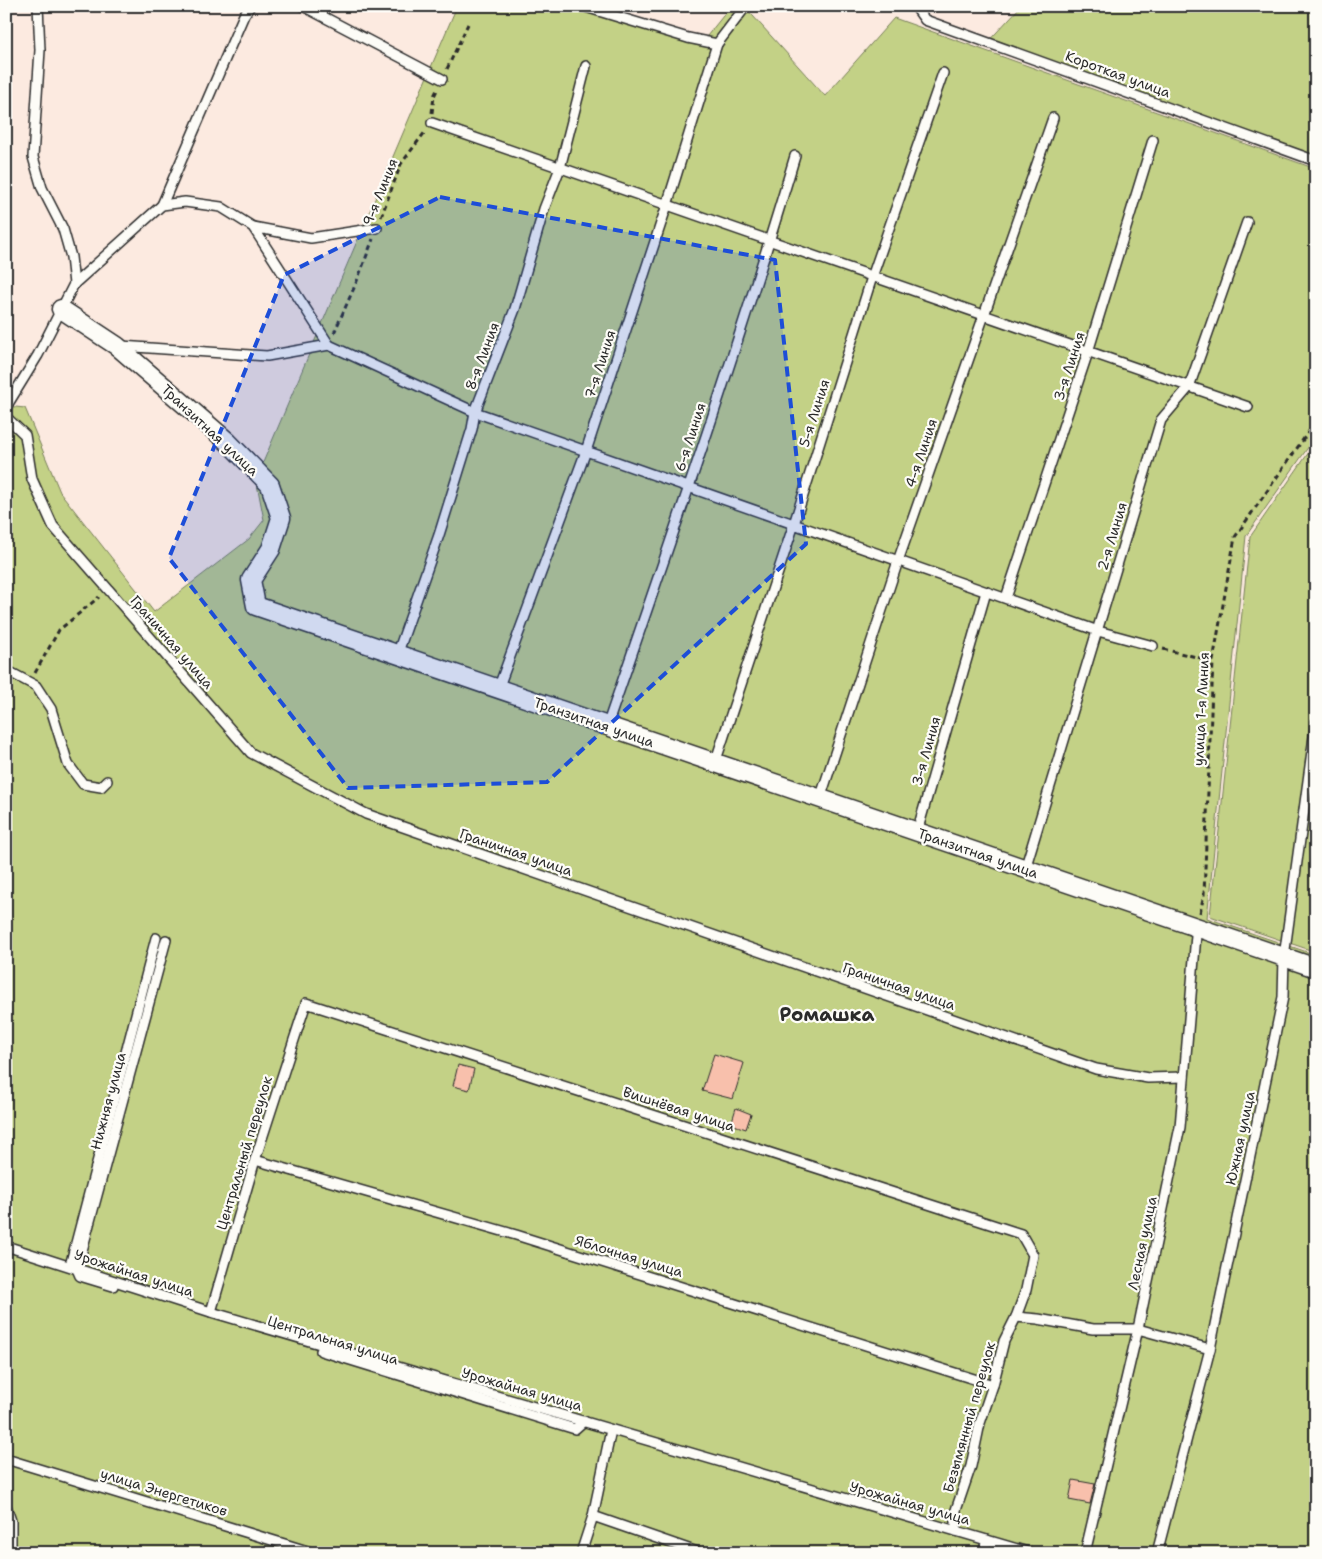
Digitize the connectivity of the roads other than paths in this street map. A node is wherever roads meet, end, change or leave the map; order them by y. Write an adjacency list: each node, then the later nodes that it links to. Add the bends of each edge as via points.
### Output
1 (38, 6): 24 (lane, via 40,50 33,158 42,188 63,229)
2 (250, 6): 17 (lane)
3 (303, 6): 10 (lane)
4 (582, 6): 7 (lane)
5 (746, 6): 7 (lane)
6 (915, 6): 15 (lane, Короткая улица, via 925,20)
7 (716, 44): 18 (lane, 7-я Линия)
8 (586, 66): 16 (lane, 8-я Линия)
9 (944, 73): 23 (lane, 5-я Линия)
10 (442, 79)
11 (1053, 118): 26 (lane, 4-я Линия)
12 (432, 123): 16 (lane)
13 (1153, 140): 29 (lane, 3-я Линия)
14 (795, 156): 22 (lane, 6-я Линия)
15 (1316, 161)
16 (560, 168): 18 (lane); 33 (lane, 8-я Линия, via 544,209 515,308)
17 (162, 205): 20 (lane, via 185,202 222,207); 24 (lane)
18 (667, 206): 22 (lane); 35 (lane, 7-я Линия)
19 (1247, 222): 30 (lane, 2-я Линия)
20 (253, 227): 21 (lane, via 311,238); 27 (lane)
21 (377, 228)
22 (770, 241): 23 (lane); 36 (lane, 6-я Линия)
23 (872, 277): 26 (lane); 37 (lane, 5-я Линия)
24 (74, 284): 25 (lane)
25 (61, 309): 28 (street, Транзитная улица); 31 (lane)
26 (984, 316): 29 (lane); 38 (lane, 4-я Линия)
27 (328, 345): 28 (lane, via 267,356); 33 (lane)
28 (117, 346): 43 (street, Транзитная улица, via 228,442 270,485 281,518 271,549 251,580 256,606)
29 (1088, 352): 30 (lane); 40 (lane, 3-я Линия)
30 (1189, 387): 32 (lane); 41 (lane, 2-я Линия, via 1161,420)
31 (6, 407)
32 (1248, 407)
33 (475, 412): 35 (lane); 43 (lane, 8-я Линия, via 439,535)
34 (6, 417): 59 (lane, Граничная улица, via 25,434 32,479 52,526 252,753 366,814 1096,1069 1148,1078)
35 (586, 451): 36 (lane); 45 (lane, 7-я Линия)
36 (688, 487): 37 (lane); 47 (lane, 6-я Линия)
37 (794, 524): 38 (lane); 48 (lane, 5-я Линия)
38 (898, 560): 39 (lane); 50 (lane, 4-я Линия)
39 (986, 592): 40 (lane); 51 (lane, 3-я Линия)
40 (1006, 598): 41 (lane)
41 (1098, 630): 42 (lane); 52 (lane, 2-я Линия)
42 (1153, 646)
43 (398, 655): 45 (street, Транзитная улица)
44 (6, 670): 49 (lane, via 36,686 51,709 68,764 83,784 101,787)
45 (498, 689): 47 (street, Транзитная улица)
46 (1316, 722): 56 (lane, Южная улица)
47 (607, 726): 48 (street, Транзитная улица)
48 (715, 763): 50 (street, Транзитная улица)
49 (106, 782)
50 (820, 798): 51 (street, Транзитная улица)
51 (917, 832): 52 (street, Транзитная улица)
52 (1025, 869): 53 (street, Транзитная улица)
53 (1196, 931): 56 (street, Транзитная улица); 59 (lane, Лесная улица)
54 (156, 938): 63 (lane)
55 (166, 940): 63 (lane, Нижняя улица)
56 (1284, 957): 57 (street, Транзитная улица); 67 (lane, Южная улица, via 1283,997)
57 (1316, 968)
58 (306, 1003): 60 (lane, Центральный переулок); 62 (lane, Вишнёвая улица, via 1021,1234)
59 (1184, 1077): 66 (lane, Лесная улица, via 1180,1126)
60 (255, 1160): 64 (lane, Центральный переулок); 68 (lane, Яблочная улица, via 516,1235)
61 (6, 1246): 63 (lane, Урожайная улица)
62 (1032, 1254): 65 (lane, Безымянный переулок, via 1026,1290)
63 (73, 1267): 64 (lane, Урожайная улица); 69 (lane, Центральная улица, via 80,1276 575,1429)
64 (211, 1312): 69 (lane, Урожайная улица)
65 (1016, 1317): 66 (lane, via 1093,1329); 68 (lane, Безымянный переулок, via 1004,1341)
66 (1138, 1329): 67 (lane); 82 (lane, Лесная улица)
67 (1210, 1350): 83 (lane, Южная улица)
68 (994, 1385): 74 (lane, Безымянный переулок, via 980,1423 972,1466 956,1510)
69 (584, 1421): 70 (lane, Урожайная улица)
70 (611, 1430): 73 (lane); 74 (lane, Урожайная улица)
71 (6, 1458): 77 (lane, улица Энергетиков)
72 (6, 1506): 76 (lane, via 11,1521)
73 (593, 1516): 78 (lane); 79 (lane)
74 (956, 1531): 75 (lane, Урожайная улица)
75 (987, 1540): 80 (lane); 81 (lane, Урожайная улица)
76 (11, 1553)
77 (314, 1553)
78 (580, 1553)
79 (700, 1553)
80 (984, 1553)
81 (1031, 1553)
82 (1085, 1553)
83 (1157, 1553)

